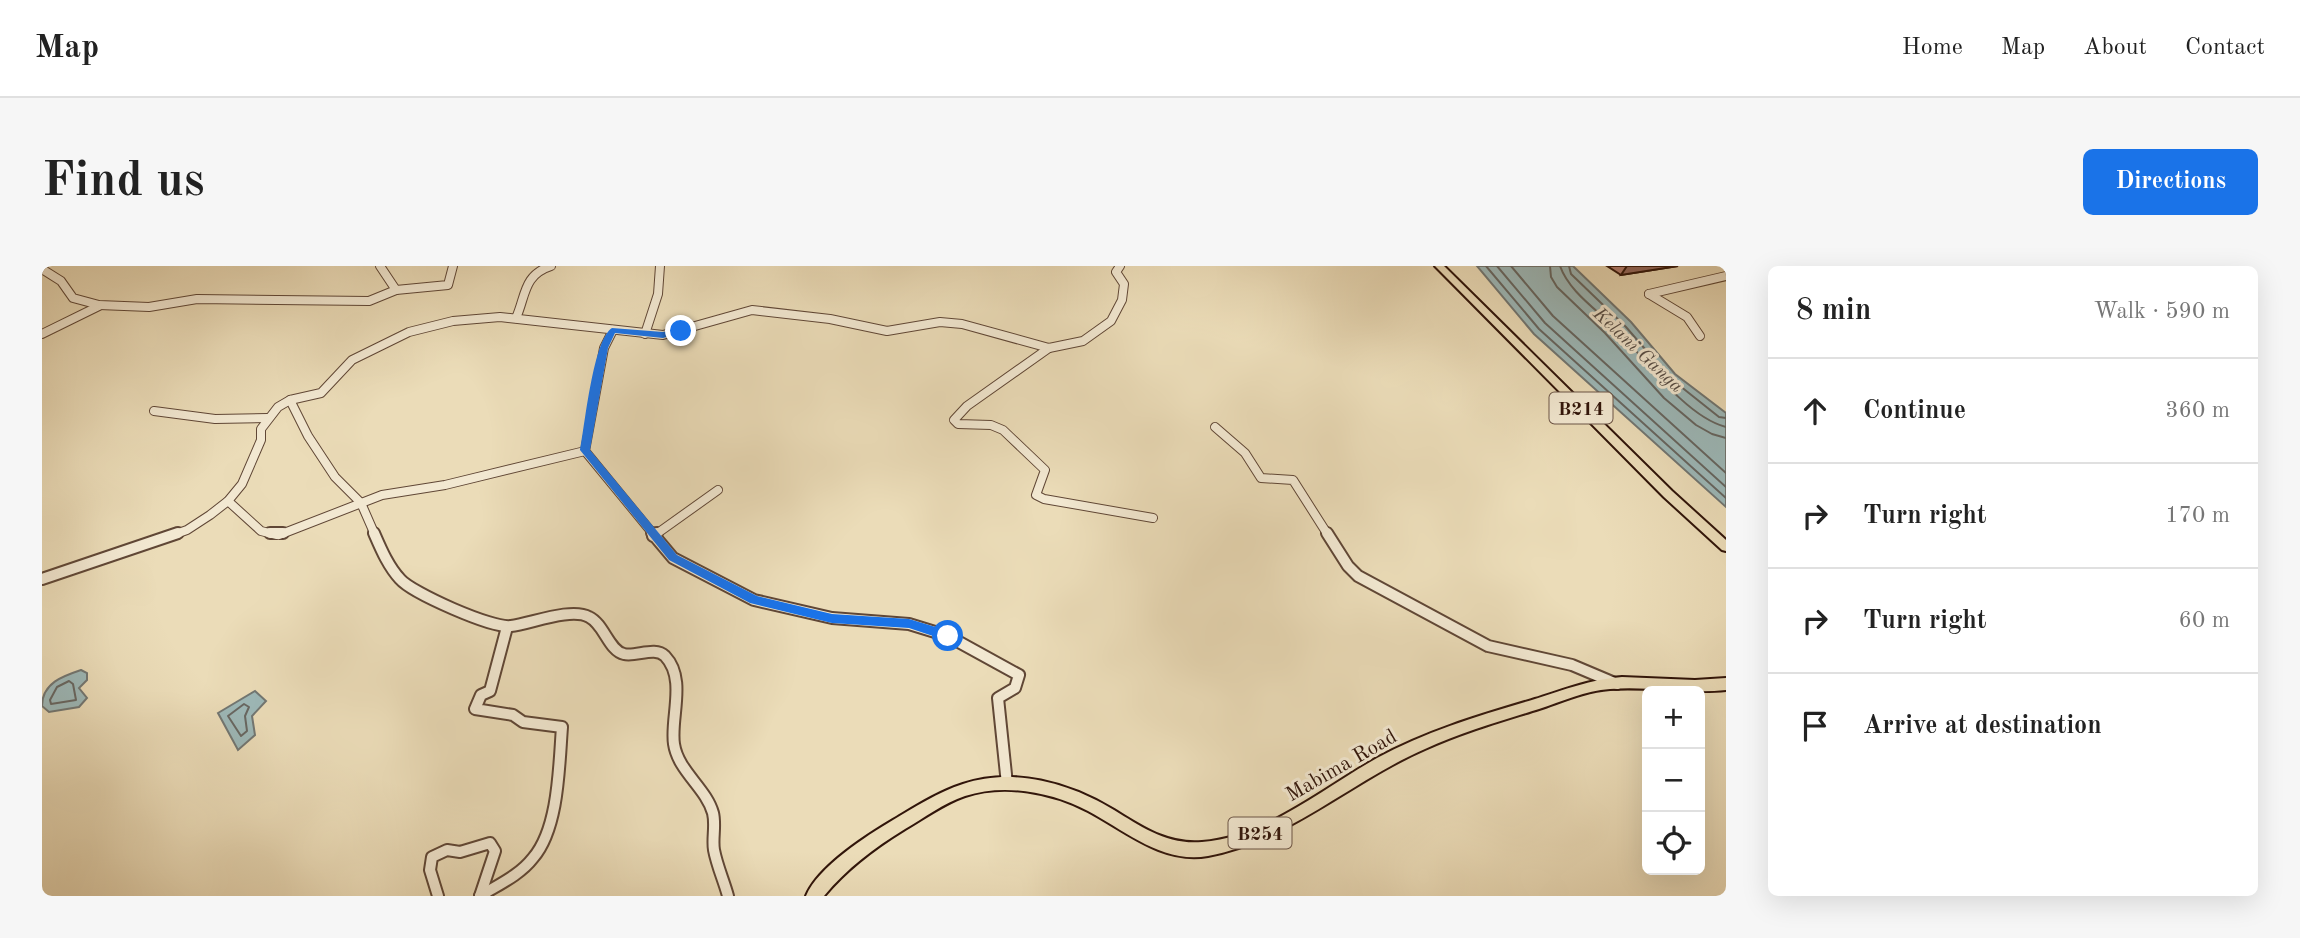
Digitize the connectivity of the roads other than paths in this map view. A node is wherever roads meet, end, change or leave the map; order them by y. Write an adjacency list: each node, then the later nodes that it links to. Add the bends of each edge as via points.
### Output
1 (380, 266): 10 (street)
2 (453, 266): 10 (street, via 448,285)
3 (551, 266): 7 (street)
4 (660, 266): 15 (street, via 658,294)
5 (1120, 266): 17 (street, via 1116,272 1124,284 1122,300 1111,321 1083,341)
6 (1439, 266): 28 (main road, B214)
7 (540, 267): 12 (street, via 522,290)
8 (42, 269): 11 (street, via 61,281 73,298)
9 (1726, 276): 16 (street, via 1649,294 1686,317)
10 (396, 290): 11 (street, via 369,300 197,299 149,307)
11 (99, 305): 14 (street)
12 (516, 318): 13 (street); 18 (street, via 453,321 409,332 352,360 321,393)
13 (612, 330): 15 (street); 22 (street, via 604,348)
14 (42, 334)
15 (645, 334): 17 (street, via 681,331 752,310 887,331 962,324)
16 (1700, 336)
17 (1049, 348): 26 (street, via 954,420 1003,430 1045,470 1036,495 1044,499)
18 (290, 400): 20 (street); 25 (street, via 335,477)
19 (154, 411): 20 (street, via 215,419)
20 (268, 418): 24 (street, via 247,474)
21 (1215, 427): 31 (street, via 1245,453 1261,478 1293,480 1358,576 1488,646 1572,665)
22 (585, 450): 25 (street); 27 (street)
23 (718, 490): 27 (street)
24 (228, 501): 25 (street, via 270,535 287,533); 29 (street, via 187,530)
25 (361, 503): 30 (street, via 383,554 401,581 420,594)
26 (1153, 518)
27 (653, 536): 33 (street, via 673,558 754,600 832,618 909,624 948,636 1019,675 1015,688 998,698)
28 (1726, 547)
29 (42, 579)
30 (508, 627): 35 (street, via 490,691 481,695 475,709 562,727 557,787 536,857); 36 (street, via 570,614 588,616 606,633 614,649 624,654 658,652 666,657 677,685 674,744 713,813 714,849)
31 (1618, 684): 32 (main road, Mabima Road / B254); 33 (main road, Mabima Road / B254, via 1594,686 1446,733 1388,760 1261,833 1209,849 1162,846 1078,798)
32 (1726, 684)
33 (1007, 784): 37 (main road, Mabima Road / B254, via 965,789 917,814 841,864)
34 (438, 896): 35 (street, via 430,870 432,857 490,843 495,851)
35 (480, 896)
36 (728, 896)
37 (814, 896)

